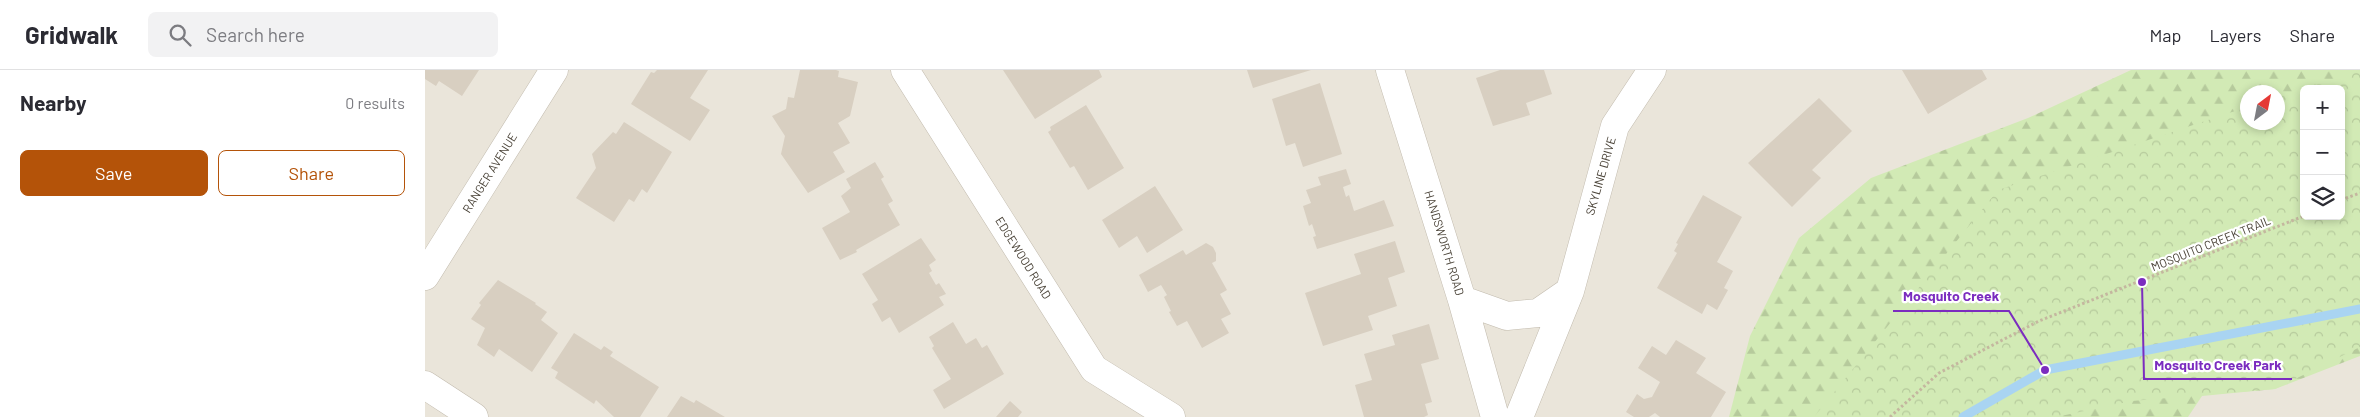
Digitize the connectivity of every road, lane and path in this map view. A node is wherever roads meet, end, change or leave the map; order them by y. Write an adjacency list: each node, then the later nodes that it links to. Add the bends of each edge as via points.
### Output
1 (554, 70): 8 (street, RANGER AVENUE)
2 (905, 70): 13 (street, EDGEWOOD ROAD, via 1093,369)
3 (1390, 70): 10 (street, HANDSWORTH ROAD)
4 (1652, 70): 9 (street, SKYLINE DRIVE, via 1615,126)
5 (2360, 193): 6 (path)
6 (2345, 199)
7 (2300, 218): 16 (path, MOSQUITO CREEK TRAIL, via 2039,321 1939,372)
8 (425, 276)
9 (1570, 291): 10 (street, via 1538,313 1507,316); 15 (street, SKYLINE DRIVE)
10 (1462, 300): 14 (street, HANDSWORTH ROAD)
11 (425, 385): 12 (street)
12 (474, 417)
13 (1171, 417)
14 (1495, 417)
15 (1519, 417)
16 (1889, 417)

